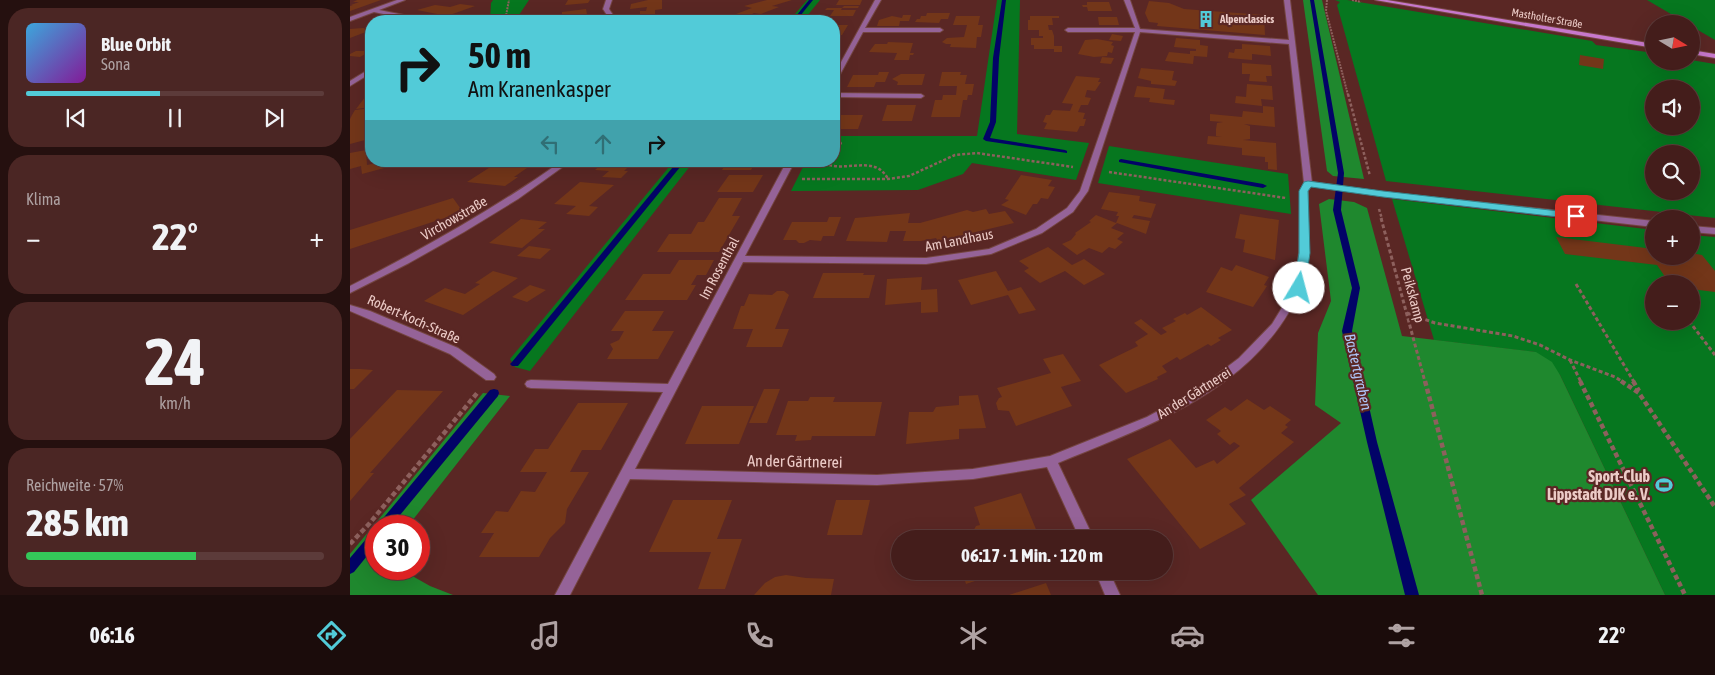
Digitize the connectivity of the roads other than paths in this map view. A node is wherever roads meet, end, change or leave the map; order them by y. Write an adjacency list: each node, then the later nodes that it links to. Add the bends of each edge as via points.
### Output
1 (402, 0): 7 (street)
2 (609, 0): 9 (street, via 606,9)
3 (878, 0): 11 (street)
4 (1127, 0): 14 (street)
5 (1287, 0): 15 (street, An der Gärtnerei)
6 (1378, 0): 16 (street, Mastholter Straße)
7 (374, 11): 8 (street); 10 (street)
8 (394, 15)
9 (610, 15)
10 (350, 19)
11 (861, 30): 12 (street); 19 (street)
12 (940, 30)
13 (1068, 30): 14 (street)
14 (1138, 30): 15 (street); 30 (street, Am Landhaus, via 1084,191 1070,210 1039,231 991,251 926,261)
15 (1292, 42): 26 (street, An der Gärtnerei)
16 (1645, 44)
17 (1700, 54): 18 (street)
18 (1715, 56)
19 (840, 69)
20 (365, 74): 21 (street)
21 (350, 84)
22 (840, 95): 23 (street)
23 (921, 96)
24 (559, 167): 31 (street, Virchowstraße, via 468,227)
25 (788, 167): 30 (street, Im Rosenthal)
26 (1308, 184): 27 (street); 36 (street, An der Gärtnerei, via 1304,191 1304,253 1299,288 1276,326 1243,361 1202,392 1152,420)
27 (1645, 223)
28 (1700, 230): 29 (street)
29 (1715, 231)
30 (741, 259): 35 (street, Im Rosenthal)
31 (350, 290)
32 (350, 308): 33 (street, Robert-Koch-Straße, via 454,351)
33 (490, 377)
34 (530, 384): 35 (street)
35 (672, 388): 37 (street, Im Rosenthal)
36 (1051, 461): 37 (street, An der Gärtnerei, via 973,474 877,480); 38 (street)
37 (626, 474): 40 (street, Im Rosenthal)
38 (1083, 530)
39 (1106, 580): 41 (street)
40 (562, 595)
41 (1114, 595)

